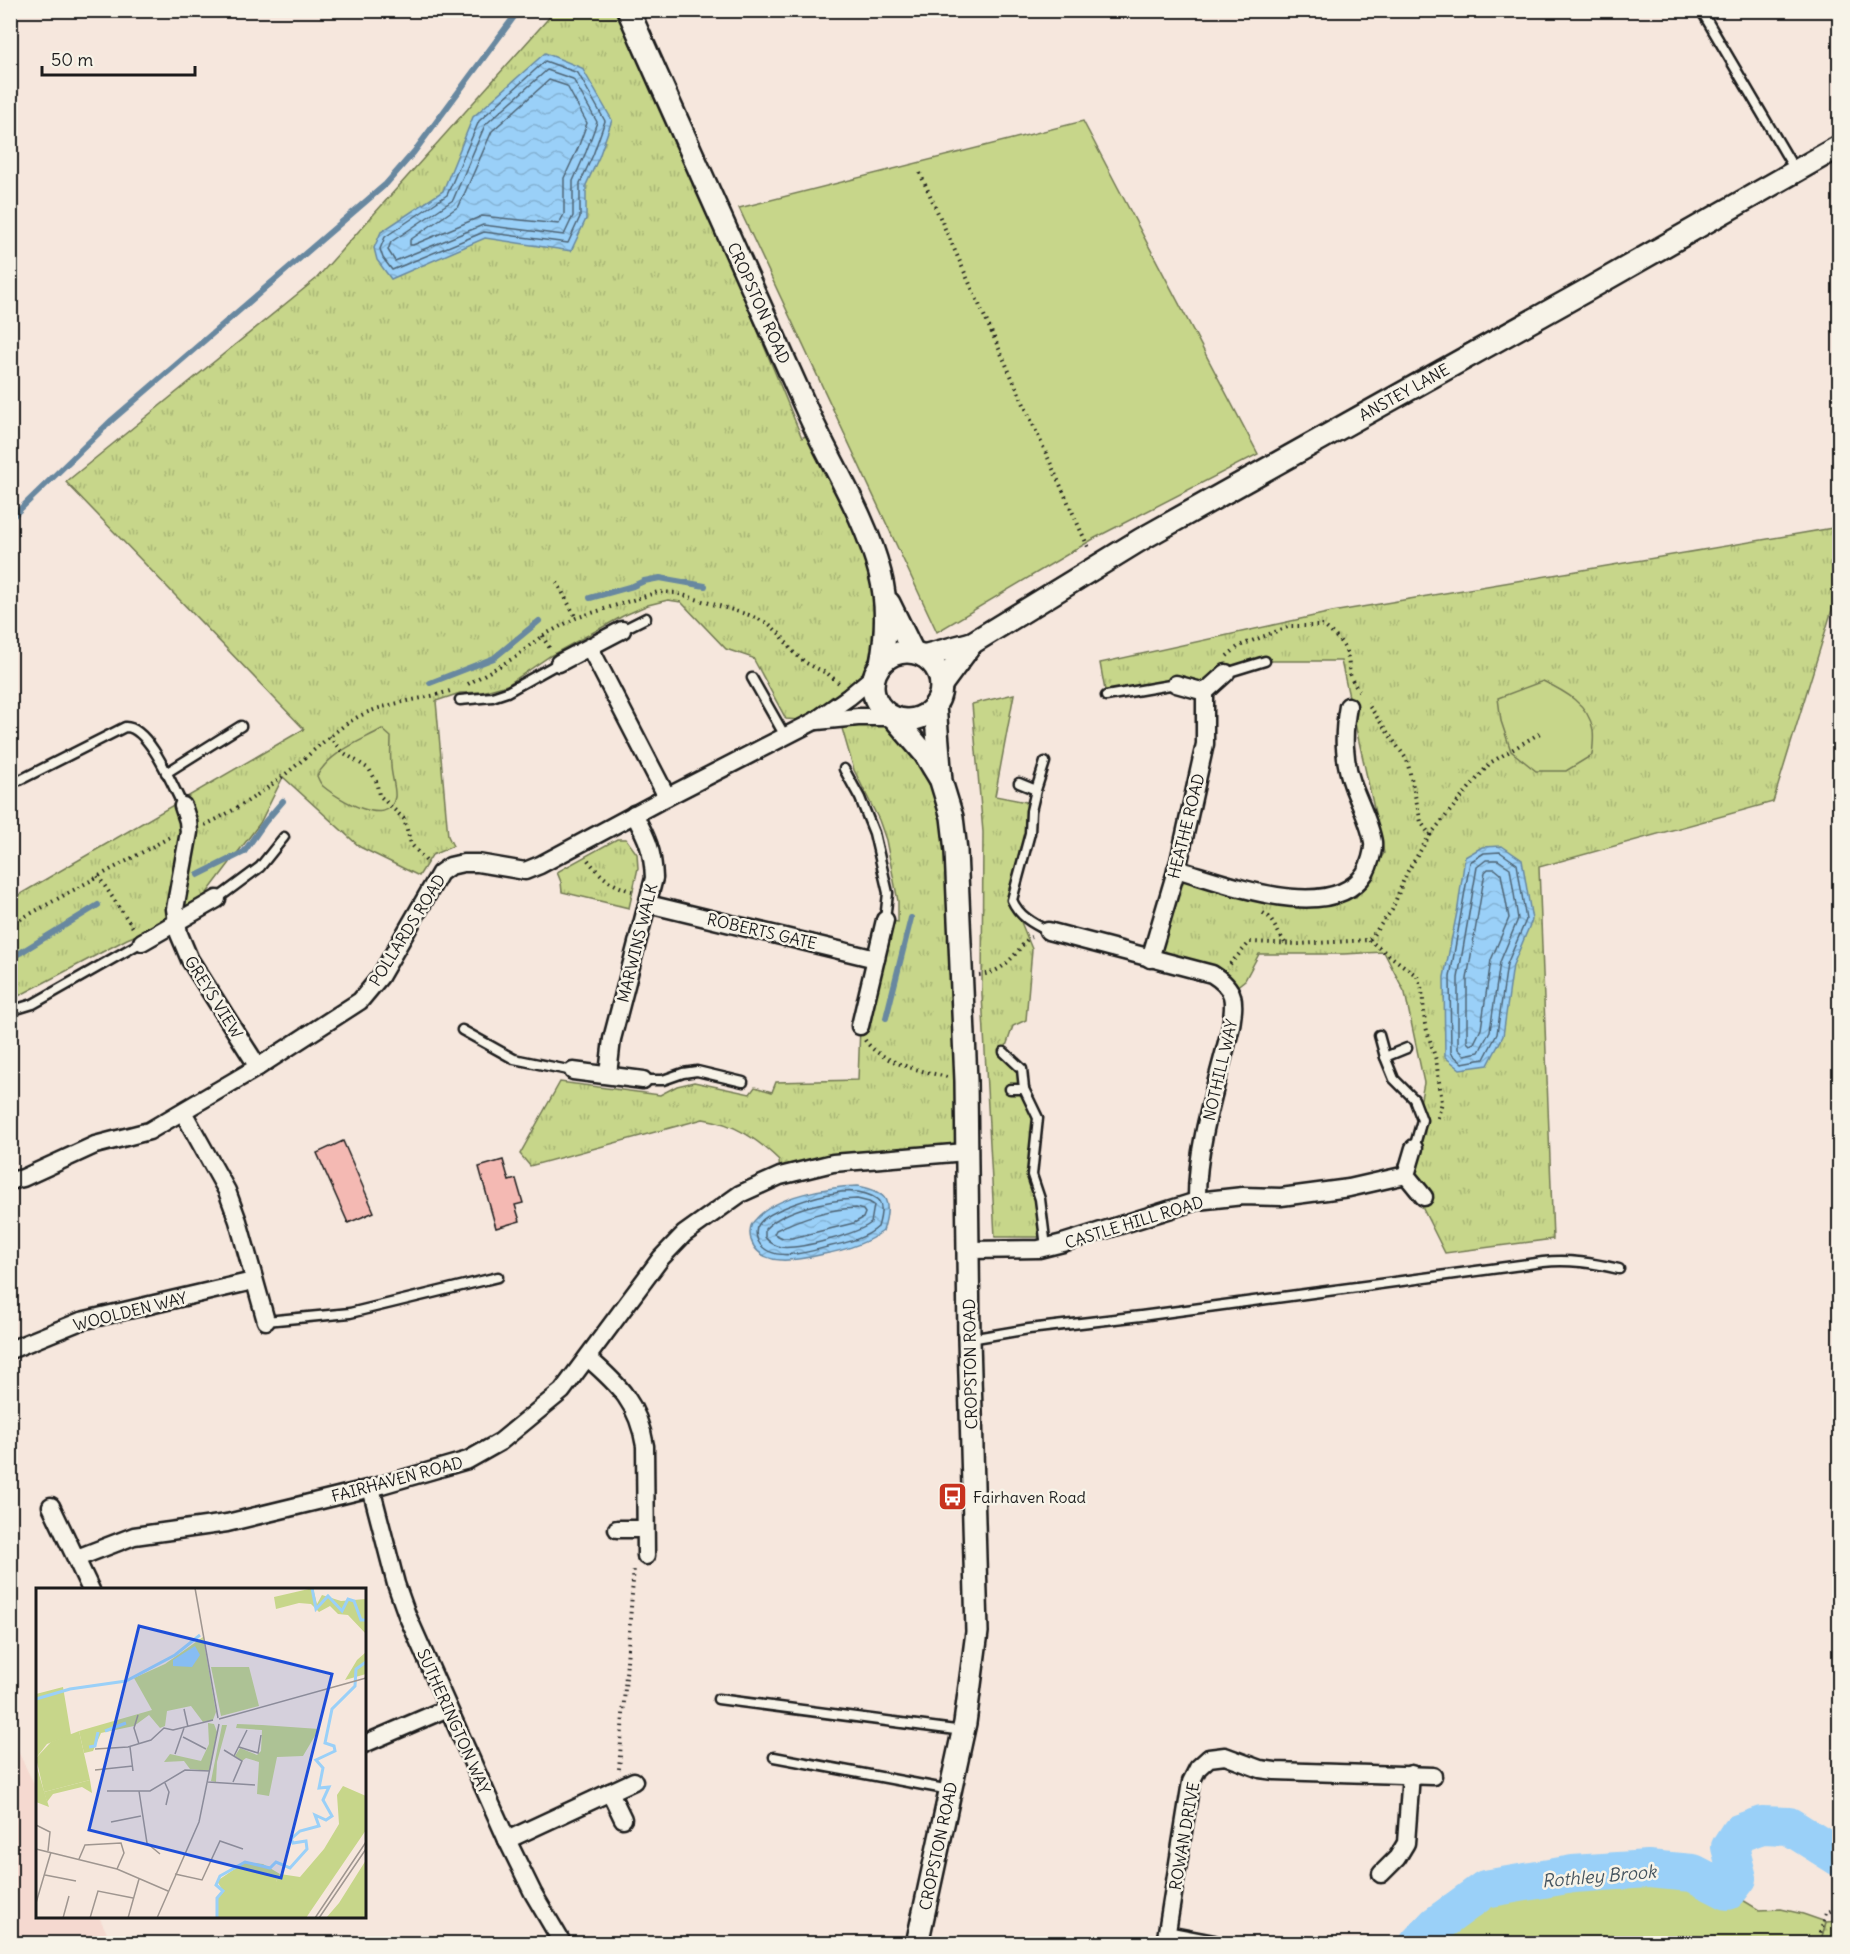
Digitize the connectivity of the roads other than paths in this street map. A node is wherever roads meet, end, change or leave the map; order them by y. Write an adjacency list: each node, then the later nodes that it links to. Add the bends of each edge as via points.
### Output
1 (628, 10): 5 (street, CROPSTON ROAD, via 818,434 863,522)
2 (1701, 10): 4 (lane)
3 (1839, 146): 4 (street, ANSTEY LANE)
4 (1796, 171): 8 (street, ANSTEY LANE, via 1096,566)
5 (886, 597): 10 (street, CROPSTON ROAD); 13 (street, CROPSTON ROAD, via 886,637)
6 (646, 618): 7 (lane)
7 (622, 630): 9 (street)
8 (972, 643): 10 (street, ANSTEY LANE); 18 (street, ANSTEY LANE)
9 (590, 648): 12 (street); 33 (street)
10 (918, 654): 13 (street, via 901,652 890,656); 18 (street, CROPSTON ROAD, via 933,663 939,674)
11 (1265, 661): 14 (lane)
12 (559, 663): 20 (lane, via 507,692)
13 (877, 670): 22 (street, CROPSTON ROAD, via 872,688 875,700); 23 (street, POLLARDS ROAD, via 849,697)
14 (1226, 673): 17 (street)
15 (752, 678): 25 (lane)
16 (1176, 684): 17 (street); 19 (lane)
17 (1205, 692): 37 (street, HEATHE ROAD, via 1205,744)
18 (938, 695): 22 (street, via 928,714 907,721); 30 (street, CROPSTON ROAD)
19 (1106, 696)
20 (460, 700)
21 (1348, 706): 37 (street, via 1344,753 1373,844 1368,868 1360,880 1347,890 1318,899 1287,898)
22 (893, 718): 23 (street, POLLARDS ROAD); 30 (street, CROPSTON ROAD, via 926,754)
23 (815, 721): 25 (street, POLLARDS ROAD)
24 (241, 726): 28 (lane)
25 (785, 736): 33 (street, POLLARDS ROAD)
26 (1045, 762): 32 (lane)
27 (844, 769): 40 (lane, via 874,833 888,893)
28 (166, 773): 29 (lane, via 136,729 125,727); 34 (lane)
29 (20, 780)
30 (941, 780): 62 (street, CROPSTON ROAD, via 952,817 956,851)
31 (1019, 783): 32 (lane)
32 (1036, 790): 42 (lane, via 1030,833 1012,900 1023,917)
33 (667, 797): 35 (street, POLLARDS ROAD)
34 (183, 806): 41 (street, via 189,831)
35 (634, 814): 39 (street, MARWINS WALK, via 649,841 653,859); 53 (street, POLLARDS ROAD, via 525,871 478,863 450,866 440,873 380,977 360,1001)
36 (284, 837): 38 (lane, via 260,867)
37 (1176, 869): 45 (street, HEATHE ROAD)
38 (217, 899): 41 (street)
39 (649, 900): 44 (street, ROBERTS GATE); 55 (street, MARWINS WALK, via 612,1038)
40 (885, 920): 44 (street)
41 (176, 924): 43 (street); 53 (street, GREYS VIEW, via 190,960)
42 (1048, 931): 45 (street, NOTHILL WAY)
43 (142, 942): 46 (lane, via 33,1004)
44 (876, 958): 47 (street)
45 (1150, 959): 66 (street, NOTHILL WAY, via 1212,975 1231,991 1234,1005 1201,1151)
46 (10, 1011)
47 (860, 1026)
48 (462, 1030): 54 (lane, via 514,1059)
49 (1379, 1035): 52 (lane)
50 (1407, 1048): 52 (lane)
51 (1004, 1052): 59 (lane, via 1022,1069)
52 (1385, 1057): 61 (lane, via 1394,1079 1414,1099 1422,1120)
53 (258, 1067): 60 (street, POLLARDS ROAD)
54 (573, 1071): 55 (street)
55 (608, 1074): 56 (street)
56 (643, 1080): 57 (lane, via 663,1080 697,1071)
57 (743, 1082)
58 (1010, 1089): 59 (lane)
59 (1024, 1089): 67 (lane, via 1038,1118 1032,1175 1040,1199)
60 (183, 1112): 64 (street, POLLARDS ROAD, via 149,1131 95,1145); 71 (street, via 227,1191)
61 (1414, 1148): 63 (street)
62 (966, 1152): 68 (street, CROPSTON ROAD); 75 (street, FAIRHAVEN ROAD, via 833,1163 780,1176 740,1194 684,1234 661,1258)
63 (1406, 1175): 65 (street); 66 (street, CASTLE HILL ROAD, via 1281,1197)
64 (10, 1181)
65 (1424, 1197)
66 (1197, 1201): 67 (street, CASTLE HILL ROAD)
67 (1046, 1247): 68 (street, CASTLE HILL ROAD)
68 (968, 1250): 73 (street, CROPSTON ROAD)
69 (1619, 1269): 73 (lane, via 1561,1260)
70 (498, 1277): 72 (lane, via 350,1313)
71 (253, 1281): 72 (street); 74 (street, WOOLDEN WAY, via 81,1321)
72 (266, 1321)
73 (969, 1339): 85 (street, CROPSTON ROAD, via 977,1632)
74 (10, 1350)
75 (588, 1358): 76 (street, FAIRHAVEN ROAD, via 562,1391 500,1442 468,1460); 78 (street, via 619,1385 642,1429)
76 (371, 1488): 81 (street, FAIRHAVEN ROAD, via 227,1523 134,1536); 84 (street, SUTHERINGTON WAY, via 396,1584)
77 (51, 1506): 81 (street)
78 (645, 1529): 79 (street); 80 (street)
79 (617, 1530)
80 (646, 1556)
81 (77, 1558): 82 (street)
82 (90, 1588)
83 (718, 1699): 85 (lane)
84 (448, 1708): 86 (street); 94 (street, SUTHERINGTON WAY)
85 (964, 1731): 92 (street, CROPSTON ROAD)
86 (366, 1743)
87 (774, 1757): 92 (lane)
88 (1411, 1774): 89 (street, ROWAN DRIVE); 95 (street, via 1406,1843); 96 (street, ROWAN DRIVE, via 1275,1771 1226,1756 1209,1758 1191,1782)
89 (1432, 1776)
90 (634, 1781): 91 (street)
91 (614, 1790): 93 (street); 94 (street)
92 (950, 1790): 98 (street, CROPSTON ROAD)
93 (623, 1819)
94 (507, 1840): 97 (street, SUTHERINGTON WAY)
95 (1381, 1874)
96 (1166, 1939): 99 (street)
97 (563, 1944)
98 (917, 1944)
99 (1214, 1944)

